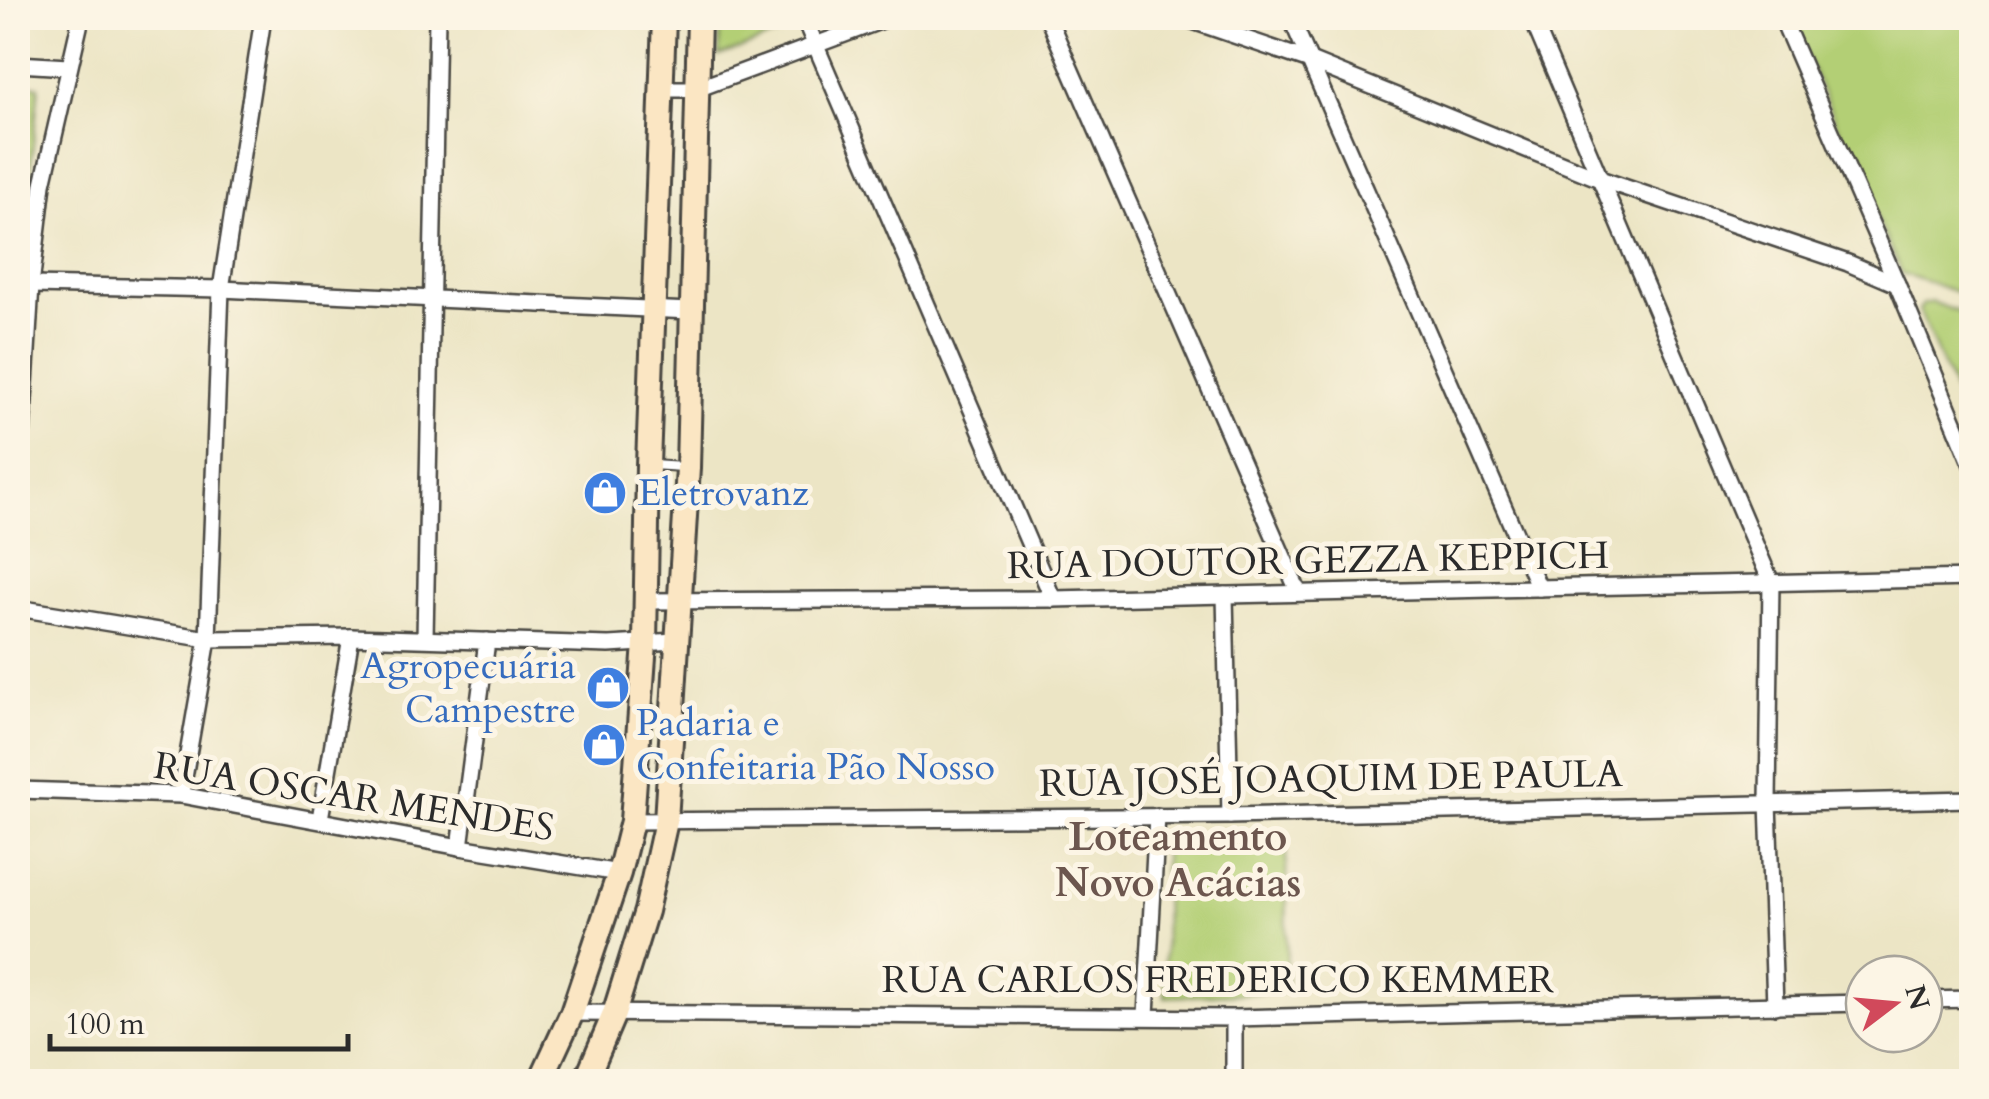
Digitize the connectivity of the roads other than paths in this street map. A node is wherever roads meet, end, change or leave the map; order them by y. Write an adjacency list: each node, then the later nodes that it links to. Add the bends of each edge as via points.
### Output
1 (81, 18): 16 (street)
2 (263, 18): 22 (street)
3 (437, 18): 23 (street)
4 (664, 18): 17 (main road)
5 (699, 18): 18 (main road)
6 (804, 18): 13 (street)
7 (888, 18): 13 (street)
8 (1048, 18): 34 (street)
9 (1184, 18): 14 (street)
10 (1292, 18): 14 (street)
11 (1532, 18): 19 (street)
12 (1782, 18): 20 (street)
13 (816, 47): 18 (street); 36 (street)
14 (1310, 61): 19 (street); 33 (street)
15 (18, 64): 16 (street)
16 (68, 66): 21 (street)
17 (661, 89): 18 (street); 24 (main road)
18 (697, 89): 25 (main road)
19 (1600, 179): 20 (street); 32 (street)
20 (1898, 284): 28 (street)
21 (31, 285): 22 (street); 26 (street)
22 (222, 289): 23 (street); 42 (street)
23 (433, 300): 24 (street); 41 (street)
24 (652, 310): 25 (street); 27 (main road)
25 (690, 312): 29 (main road)
26 (18, 456): 30 (street)
27 (648, 464): 29 (lane); 37 (main road)
28 (1972, 465)
29 (688, 468): 38 (main road)
30 (18, 501)
31 (1972, 578): 32 (street, RUA DOUTOR GEZZA KEPPICH)
32 (1770, 582): 33 (street, RUA DOUTOR GEZZA KEPPICH); 49 (street)
33 (1539, 588): 34 (street, RUA DOUTOR GEZZA KEPPICH)
34 (1298, 592): 35 (street, RUA DOUTOR GEZZA KEPPICH)
35 (1225, 596): 36 (street, RUA DOUTOR GEZZA KEPPICH); 51 (street)
36 (1053, 599): 38 (street, RUA DOUTOR GEZZA KEPPICH)
37 (646, 602): 38 (street, RUA DOUTOR GEZZA KEPPICH); 45 (main road)
38 (680, 602): 44 (main road)
39 (18, 608): 42 (street)
40 (351, 637): 41 (street); 42 (street); 52 (street)
41 (425, 638): 43 (street)
42 (208, 639): 47 (street)
43 (488, 641): 45 (street); 55 (street)
44 (675, 641): 45 (street); 54 (main road)
45 (645, 643): 53 (main road)
46 (18, 790): 47 (street, RUA OSCAR MENDES)
47 (181, 795): 52 (street, RUA OSCAR MENDES)
48 (1971, 799): 49 (street, RUA JOSÉ JOAQUIM DE PAULA)
49 (1768, 802): 51 (street, RUA JOSÉ JOAQUIM DE PAULA); 60 (street)
50 (1156, 816): 51 (street, RUA JOSÉ JOAQUIM DE PAULA); 54 (street, RUA JOSÉ JOAQUIM DE PAULA); 63 (street)
51 (1230, 816)
52 (320, 819): 55 (street, RUA OSCAR MENDES)
53 (632, 821): 54 (street, RUA JOSÉ JOAQUIM DE PAULA); 56 (main road)
54 (666, 821): 62 (main road)
55 (460, 847): 56 (street, RUA OSCAR MENDES)
56 (619, 873): 61 (main road)
57 (1972, 999): 58 (street)
58 (1944, 1000)
59 (1844, 1003): 60 (street, RUA CARLOS FREDERICO KEMMER)
60 (1775, 1006): 64 (street, RUA CARLOS FREDERICO KEMMER)
61 (572, 1013): 62 (street, RUA CARLOS FREDERICO KEMMER); 65 (main road)
62 (614, 1014): 63 (street, RUA CARLOS FREDERICO KEMMER); 66 (main road)
63 (1146, 1015): 64 (street, RUA CARLOS FREDERICO KEMMER)
64 (1234, 1018): 67 (street)
65 (540, 1082)
66 (585, 1082)
67 (1234, 1082)

